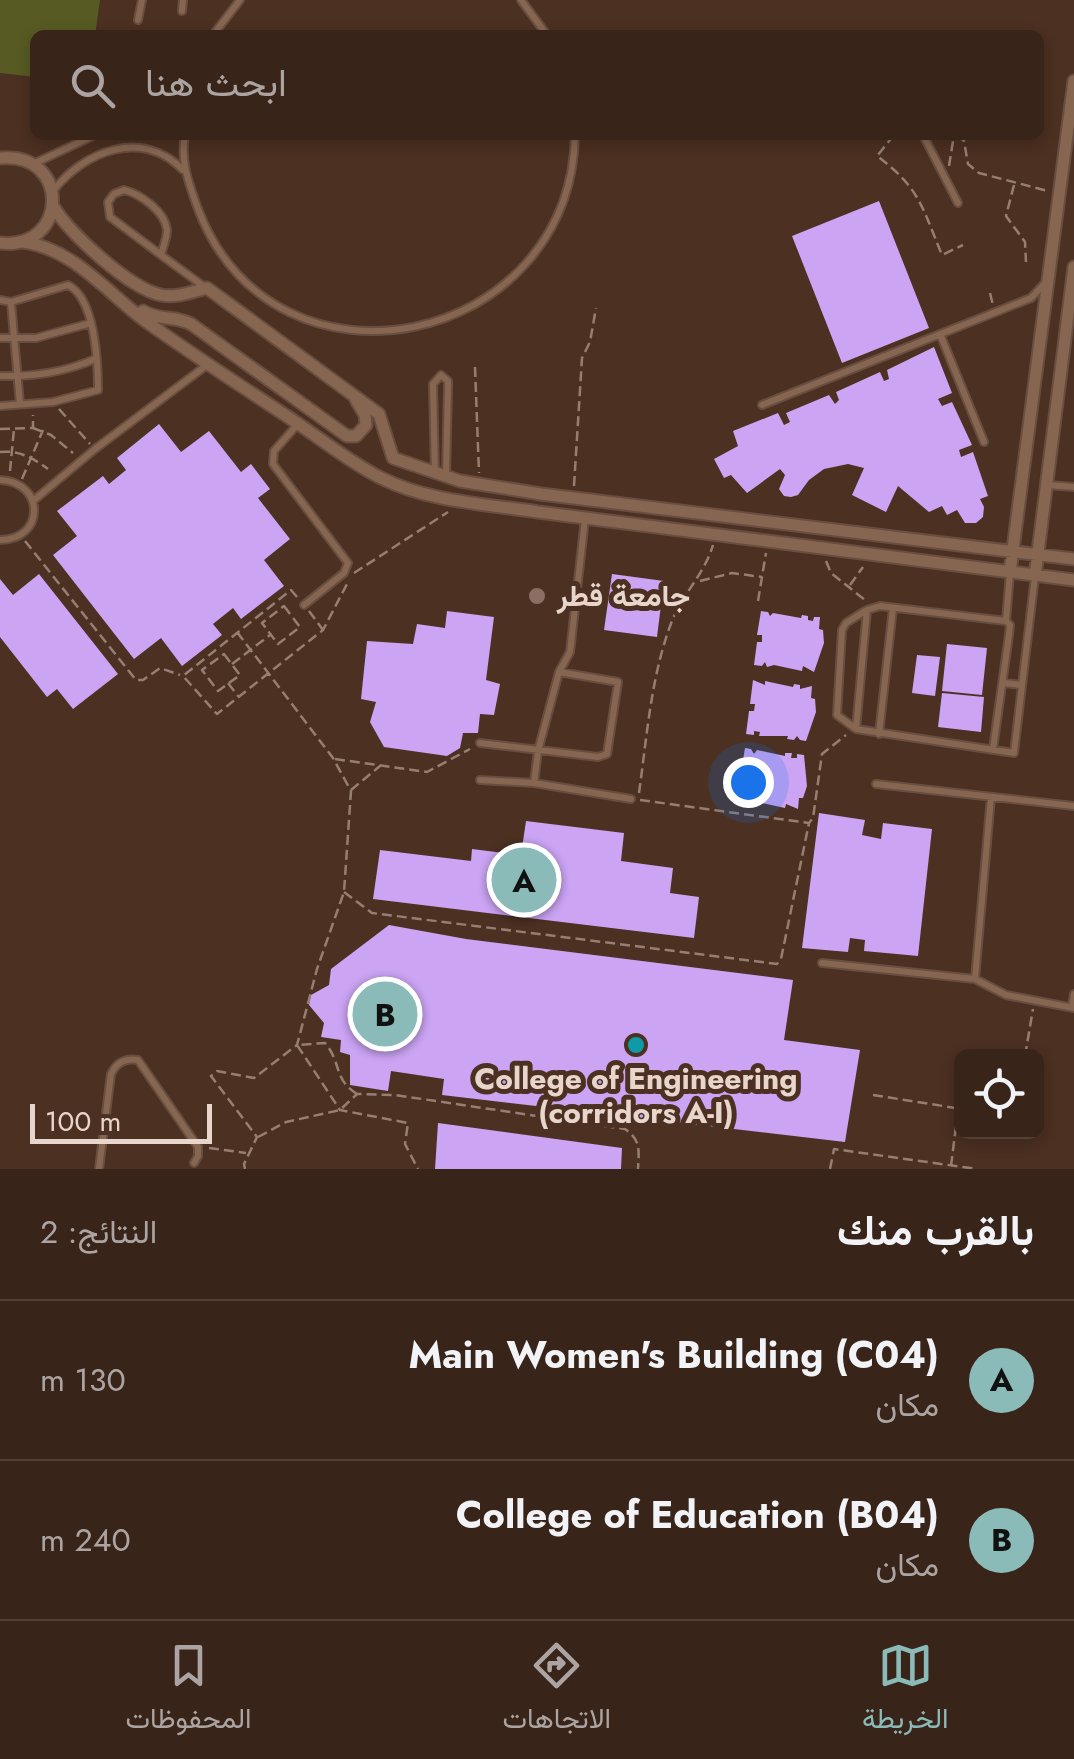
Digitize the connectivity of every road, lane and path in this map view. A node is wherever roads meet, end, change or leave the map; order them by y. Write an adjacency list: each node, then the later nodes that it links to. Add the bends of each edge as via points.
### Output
1 (142, 0): 6 (lane)
2 (183, 0): 5 (lane)
3 (240, 0): 7 (lane)
4 (520, 0): 8 (lane)
5 (182, 11)
6 (138, 20)
7 (217, 30)
8 (544, 30)
9 (1074, 81): 18 (street)
10 (84, 140): 21 (lane)
11 (136, 140): 19 (lane)
12 (184, 140): 23 (lane)
13 (575, 140): 23 (lane, via 562,205 524,268 464,312 394,331 320,323 256,288 208,232)
14 (890, 140): 31 (path, via 877,156 915,190 942,255)
15 (926, 140): 24 (lane)
16 (954, 140): 24 (path)
17 (962, 140): 25 (path, via 968,164)
18 (1070, 146): 22 (street)
19 (133, 148): 23 (lane, via 166,156); 27 (lane, via 85,159)
20 (0, 158): 21 (street)
21 (33, 164): 27 (street, via 47,179)
22 (1068, 170): 26 (street)
23 (186, 174)
24 (946, 178): 28 (lane)
25 (1015, 184): 26 (path); 33 (path, via 1006,216 1025,242)
26 (1060, 192): 35 (street)
27 (52, 199): 29 (street, via 41,231); 36 (street, via 83,243 147,290 172,296)
28 (958, 203)
29 (23, 242): 30 (street); 39 (street, via 67,257)
30 (0, 243)
31 (963, 245)
32 (161, 255): 32 (lane, via 110,218 114,194 134,193 161,214); 36 (lane)
33 (1026, 262)
34 (1074, 267): 49 (street)
35 (1049, 279): 42 (lane, via 1031,298); 47 (street)
36 (207, 288): 52 (street)
37 (0, 300): 38 (lane)
38 (12, 302): 41 (lane, via 68,285 85,300); 44 (lane)
39 (121, 302): 46 (street); 52 (street, via 191,324 352,437 366,420)
40 (596, 308): 77 (path, via 582,358)
41 (91, 323): 44 (lane); 45 (lane)
42 (940, 334): 56 (lane); 63 (lane)
43 (0, 338): 44 (lane)
44 (16, 338): 51 (lane)
45 (96, 360): 51 (lane); 53 (lane, via 98,390)
46 (208, 364): 58 (street); 64 (lane)
47 (1038, 364): 49 (street); 87 (street)
48 (476, 367): 73 (path)
49 (1062, 367): 74 (street)
50 (0, 376): 51 (lane)
51 (17, 377): 54 (lane)
52 (353, 395): 70 (street, via 379,414 392,458)
53 (53, 402): 55 (lane); 64 (path)
54 (20, 404): 55 (lane); 57 (lane)
55 (34, 404): 60 (path)
56 (762, 405)
57 (0, 406)
58 (298, 424): 79 (street, via 386,480); 98 (lane, via 274,450 272,464 348,563)
59 (14, 428): 60 (path); 61 (path); 65 (path)
60 (33, 428): 62 (path)
61 (0, 429)
62 (43, 430): 67 (path); 68 (path)
63 (984, 442)
64 (94, 449): 68 (lane)
65 (12, 451): 66 (path); 67 (path); 71 (path)
66 (0, 452)
67 (32, 458): 69 (path); 72 (path)
68 (80, 461): 78 (lane)
69 (48, 469)
70 (441, 476): 70 (lane, via 448,387 441,375 433,384); 73 (street)
71 (4, 480): 72 (lane)
72 (20, 484): 78 (lane)
73 (480, 484): 76 (street)
74 (1048, 485): 75 (lane); 89 (street)
75 (1074, 487)
76 (541, 494): 77 (street); 80 (street)
77 (573, 498): 87 (street)
78 (33, 501): 83 (lane, via 32,522)
79 (466, 501): 80 (street); 104 (path, via 353,574)
80 (538, 512): 81 (street)
81 (586, 518): 82 (street); 111 (lane, via 570,652)
82 (716, 534): 85 (street); 95 (path)
83 (21, 536): 84 (lane); 113 (path, via 136,680 160,668)
84 (0, 540)
85 (768, 542): 86 (street); 93 (path)
86 (827, 549): 88 (street); 96 (path, via 827,568)
87 (1014, 552): 89 (street); 91 (street)
88 (865, 554): 91 (street); 96 (path)
89 (1038, 554): 90 (street); 92 (street)
90 (1073, 559): 94 (street)
91 (1010, 572): 92 (street); 103 (lane)
92 (1035, 576): 94 (street); 116 (lane)
93 (762, 578): 95 (path, via 732,573); 97 (path)
94 (1072, 580)
95 (696, 582): 130 (path, via 670,627)
96 (849, 586): 101 (path)
97 (758, 601)
98 (304, 605): 99 (path, via 292,590); 104 (path)
99 (266, 608): 102 (path); 105 (path)
100 (893, 608): 101 (lane); 103 (lane); 119 (lane)
101 (870, 609): 118 (lane); 118 (lane, via 842,630 837,714)
102 (272, 615): 106 (path, via 262,623); 106 (path, via 284,606 300,627 278,644)
103 (1006, 620): 115 (lane)
104 (323, 630): 112 (path)
105 (237, 632): 107 (path); 108 (path)
106 (271, 634): 107 (path)
107 (249, 651): 110 (path); 112 (path)
108 (202, 660): 109 (path); 113 (path)
109 (213, 662): 110 (path, via 224,654); 114 (path, via 202,670 218,691)
110 (232, 664): 114 (path, via 240,674)
111 (559, 672): 122 (lane); 122 (lane, via 618,682 607,754)
112 (267, 674): 117 (path); 123 (path)
113 (182, 676): 117 (path, via 217,714)
114 (228, 683): 117 (path)
115 (1003, 683): 116 (lane); 121 (lane)
116 (1022, 685): 121 (lane, via 1014,752)
117 (239, 697)
118 (856, 729): 119 (lane); 132 (path, via 822,754)
119 (879, 734): 121 (lane)
120 (480, 743): 122 (lane); 124 (path, via 426,772)
121 (993, 749)
122 (538, 750): 126 (lane)
123 (333, 758): 124 (path); 128 (path)
124 (381, 765): 128 (path)
125 (480, 780): 126 (lane)
126 (534, 783): 130 (lane)
127 (876, 784): 129 (lane)
128 (350, 791): 133 (path)
129 (991, 797): 131 (lane); 135 (lane)
130 (634, 799): 132 (path)
131 (1074, 806)
132 (809, 822): 133 (path, via 776,964 372,912)
133 (344, 892): 139 (path)
134 (822, 963): 135 (lane)
135 (974, 979): 137 (lane)
136 (1074, 994): 138 (lane)
137 (1035, 1002): 138 (lane); 140 (path)
138 (1073, 1008)
139 (298, 1045): 141 (path, via 324,1043 336,1057 343,1086); 144 (path); 145 (path, via 254,1078 217,1071 212,1076)
140 (1026, 1049)
141 (357, 1094): 144 (path); 155 (path, via 624,1129 640,1145)
142 (873, 1095): 143 (path)
143 (954, 1108)
144 (340, 1110): 145 (path, via 286,1122); 154 (path, via 408,1123 405,1144)
145 (257, 1138): 148 (path)
146 (955, 1139): 150 (path)
147 (198, 1146): 148 (path); 149 (lane); 152 (lane, via 138,1060 125,1060 112,1074)
148 (248, 1154): 153 (path)
149 (194, 1162)
150 (951, 1166): 151 (path); 156 (path, via 834,1148)
151 (963, 1168): 157 (path)
152 (99, 1169)
153 (245, 1169)
154 (418, 1169)
155 (638, 1169)
156 (830, 1169)
157 (978, 1169)

